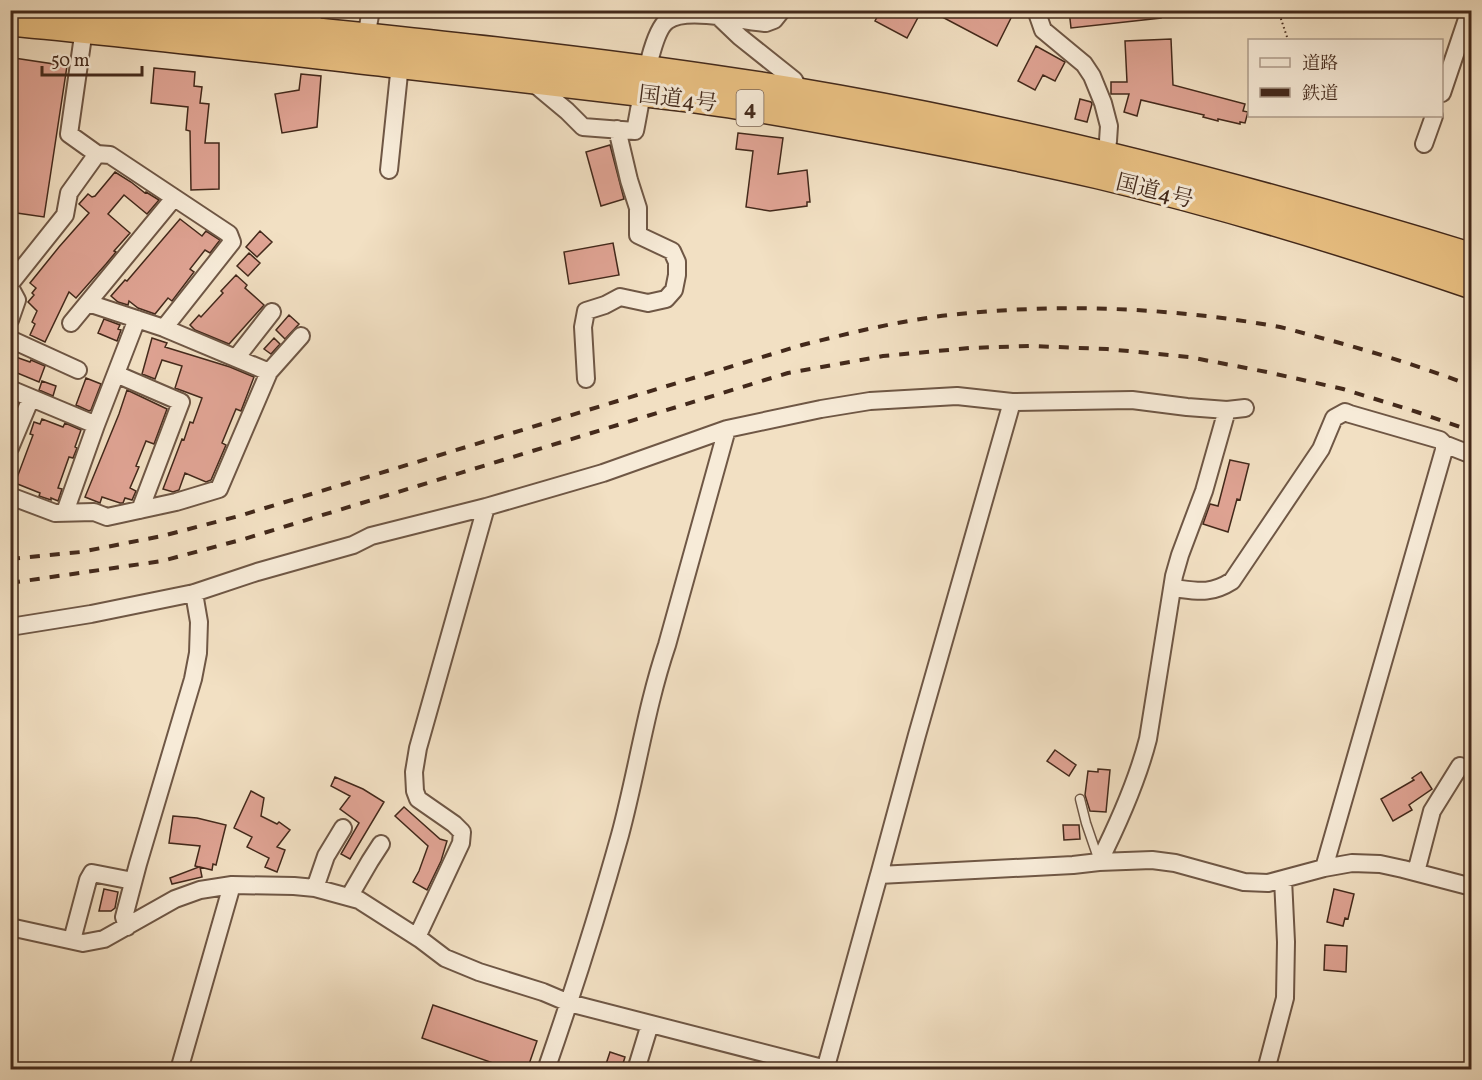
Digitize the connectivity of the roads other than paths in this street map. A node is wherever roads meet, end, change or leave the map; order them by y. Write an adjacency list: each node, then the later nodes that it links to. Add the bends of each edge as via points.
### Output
1 (371, 10): 9 (street)
2 (782, 10): 5 (street, via 774,20 766,22)
3 (1036, 10): 19 (street, via 1044,30 1084,64 1092,76 1109,126)
4 (1470, 10): 13 (street)
5 (718, 16): 12 (street, via 687,15 668,20 656,37); 14 (street, via 794,80)
6 (93, 20): 7 (highway, 国道4号 / 4); 8 (highway, 国道4号 / 4); 10 (highway, 国道4号 / 4); 18 (street, via 69,134)
7 (312, 21): 9 (highway, 国道4号 / 4)
8 (10, 22)
9 (366, 37): 12 (highway, 国道4号 / 4, via 526,55)
10 (400, 64): 11 (highway, 国道4号 / 4); 20 (street)
11 (527, 78): 12 (highway, 国道4号 / 4); 16 (street, via 583,127)
12 (645, 82): 14 (highway, 国道4号 / 4, via 684,74); 16 (street, via 635,131); 24 (highway, 国道4号 / 4, via 681,97 956,144 1100,176 1302,230)
13 (1443, 90)
14 (801, 93): 19 (highway, 国道4号 / 4, via 936,117)
15 (1434, 117): 17 (street)
16 (617, 129): 37 (street, via 638,208 638,235 672,251 678,275 674,290 666,299 648,303 620,297 586,310)
17 (1424, 144)
18 (97, 154): 21 (street, via 110,155); 23 (street, via 69,193 65,215)
19 (1105, 155): 22 (highway, 国道4号 / 4, via 1307,208)
20 (389, 170)
21 (174, 198): 25 (street); 30 (street, via 229,234 232,242)
22 (1472, 257)
23 (10, 285): 27 (street, via 17,300)
24 (1472, 285)
25 (88, 303): 28 (street); 29 (street)
26 (272, 312): 33 (street)
27 (10, 320)
28 (137, 320): 30 (street); 36 (street)
29 (71, 323)
30 (164, 328): 33 (street)
31 (302, 336): 35 (street)
32 (10, 339): 34 (street)
33 (236, 358): 35 (street)
34 (78, 370)
35 (269, 372): 50 (street, via 219,489)
36 (116, 374): 43 (street); 50 (street, via 181,402)
37 (586, 379)
38 (10, 389): 39 (street)
39 (31, 398): 43 (street); 46 (street)
40 (1012, 402): 42 (street, via 1132,400); 44 (street, via 957,396 870,401); 62 (street)
41 (1245, 408): 42 (street)
42 (1227, 410): 52 (street)
43 (96, 425): 51 (street)
44 (727, 429): 49 (street, via 603,473); 73 (street, via 656,679 620,833)
45 (1444, 444): 47 (street); 52 (street, via 1345,412 1334,417 1321,449 1232,581 1208,592); 60 (street)
46 (10, 448)
47 (1472, 455)
48 (10, 496): 51 (street, via 55,513)
49 (486, 507): 53 (street, via 370,536 353,545); 71 (street, via 414,772 418,799 462,832 461,843)
50 (140, 510): 51 (street, via 107,517)
51 (65, 512)
52 (1173, 588): 59 (street, via 1145,753)
53 (194, 593): 54 (street); 64 (street, via 199,622 193,679)
54 (10, 627)
55 (1460, 766): 61 (street, via 1431,811)
56 (1080, 799): 59 (lane)
57 (343, 828): 67 (street, via 326,856)
58 (381, 844): 68 (street)
59 (1099, 861): 62 (street); 63 (street, via 1166,861 1244,882)
60 (1324, 868): 61 (street, via 1380,864); 63 (street)
61 (1416, 872): 66 (street)
62 (879, 875): 75 (street)
63 (1283, 879): 79 (street, via 1285,998)
64 (133, 881): 70 (street, via 124,917); 72 (street, via 92,873)
65 (232, 885): 67 (street); 70 (street, via 175,899); 76 (street)
66 (1472, 887)
67 (315, 888): 68 (street)
68 (350, 897): 71 (street)
69 (10, 927): 72 (street)
70 (127, 927): 72 (street, via 95,942)
71 (417, 937): 73 (street, via 445,958)
72 (72, 940)
73 (569, 1003): 74 (street); 77 (street)
74 (650, 1024): 75 (street); 78 (street)
75 (827, 1069)
76 (179, 1070)
77 (546, 1070)
78 (636, 1070)
79 (1266, 1070)

